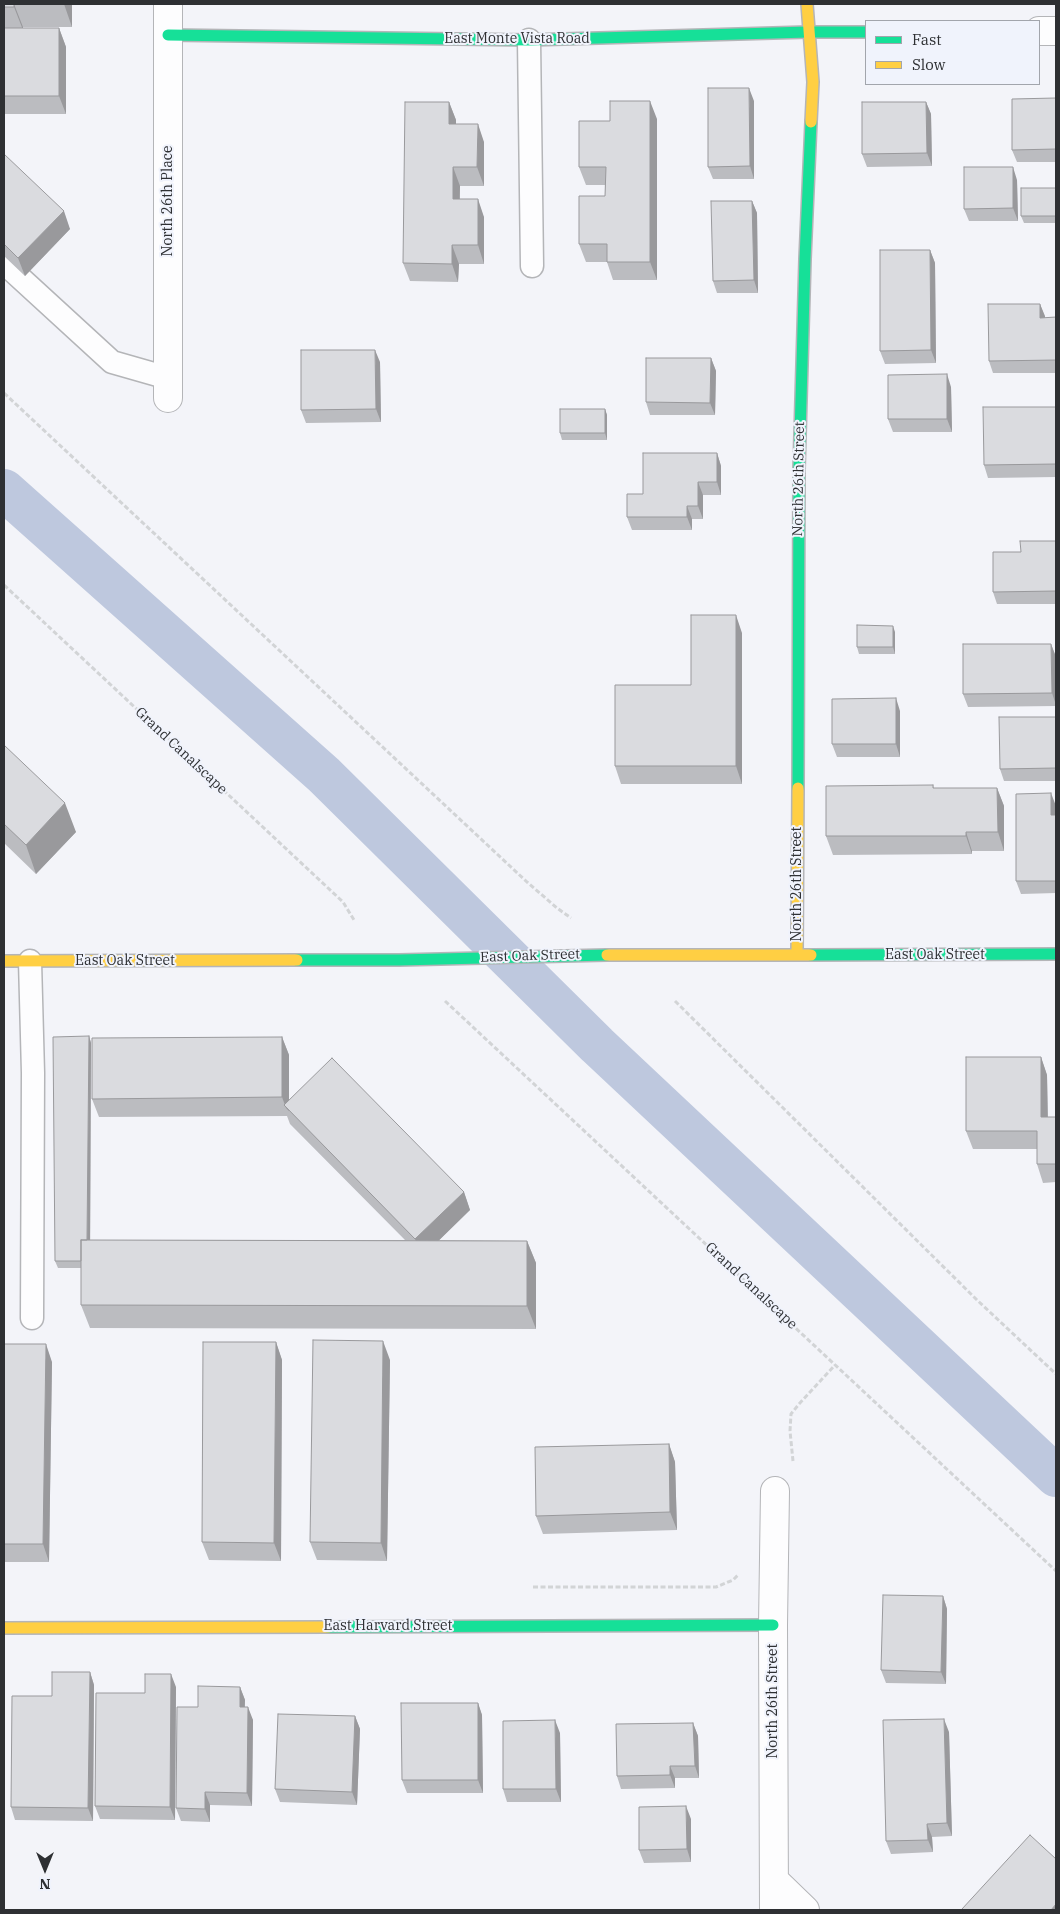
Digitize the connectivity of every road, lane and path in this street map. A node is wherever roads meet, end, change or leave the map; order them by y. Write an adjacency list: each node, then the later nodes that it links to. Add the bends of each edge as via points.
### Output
1 (168, 4): 7 (street, North 26th Place)
2 (808, 4): 5 (street, North 26th Street)
3 (1040, 31): 4 (street)
4 (1056, 31)
5 (808, 32): 6 (street, East Monte Vista Road); 8 (street, East Monte Vista Road); 17 (street, North 26th Street, via 813,82 799,470)
6 (865, 32)
7 (168, 35): 8 (street, East Monte Vista Road); 11 (street, North 26th Place)
8 (529, 40): 10 (lane)
9 (4, 263): 11 (lane, via 112,362)
10 (532, 266)
11 (168, 388)
12 (4, 393): 14 (path, via 512,869)
13 (4, 585): 15 (path, Grand Canalscape, via 343,902)
14 (571, 918)
15 (354, 920)
16 (1056, 954): 17 (street, East Oak Street)
17 (797, 955): 19 (street, East Oak Street)
18 (4, 961): 19 (street, East Oak Street)
19 (30, 961): 22 (lane)
20 (445, 1001): 23 (path, Grand Canalscape)
21 (675, 1001): 24 (path)
22 (32, 1318)
23 (835, 1365): 25 (path, via 791,1414 791,1473); 26 (path, Grand Canalscape)
24 (1056, 1374)
25 (775, 1491): 29 (street, North 26th Street)
26 (1056, 1571)
27 (740, 1573): 28 (path, via 733,1580 716,1587)
28 (533, 1587)
29 (773, 1625): 30 (street, East Harvard Street); 31 (street, North 26th Street)
30 (4, 1628)
31 (774, 1880): 32 (street, North 26th Street); 33 (street)
32 (774, 1910)
33 (805, 1910)

